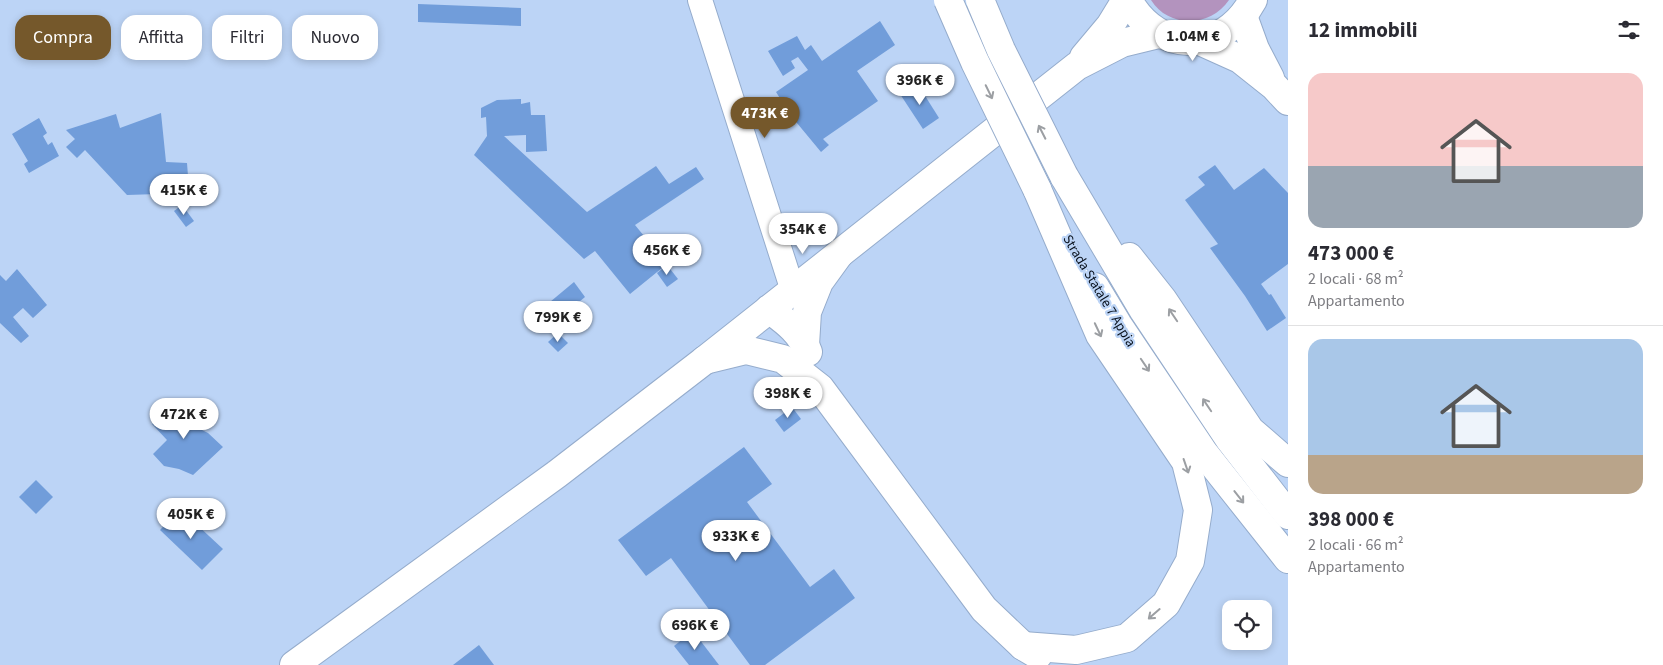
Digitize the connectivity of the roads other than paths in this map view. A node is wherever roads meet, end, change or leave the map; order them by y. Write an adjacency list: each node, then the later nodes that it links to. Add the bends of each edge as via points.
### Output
1 (700, 0): 12 (street)
2 (948, 0): 11 (main road, Strada Statale 7 Appia, one-way to 11, bridge)
3 (980, 0): 10 (main road, Strada Statale 7 Appia, one-way to 3, bridge)
4 (1127, 0): 6 (main road, via 1146,24); 8 (main road)
5 (1248, 8): 7 (main road, via 1231,28); 9 (main road, via 1255,49)
6 (1159, 34): 7 (main road, via 1179,41); 8 (main road, via 1122,43)
7 (1200, 41): 9 (main road, via 1240,58)
8 (1077, 66): 12 (main road, via 840,253)
9 (1281, 94)
10 (1064, 176): 18 (main road, one-way to 10, via 1250,430 1163,300); 19 (main road, Strada Statale 7 Appia, one-way to 10, via 1230,440 1144,311)
11 (1037, 189): 20 (main road, Strada Statale 7 Appia, one-way to 20, via 1118,325 1204,453); 21 (main road, one-way to 21, via 1100,335 1186,462 1198,510 1190,561 1166,604 1127,638 1076,650)
12 (800, 301): 13 (main road); 14 (main road)
13 (770, 309): 14 (main road, via 790,324); 15 (main road, via 771,335); 16 (main road)
14 (805, 345): 17 (main road)
15 (782, 359): 16 (main road, via 746,350); 17 (main road)
16 (705, 360): 22 (main road, via 557,474)
17 (820, 388): 21 (main road, via 984,609)
18 (1288, 463)
19 (1288, 514)
20 (1288, 559)
21 (1023, 646): 23 (main road)
22 (294, 665)
23 (1056, 665)

